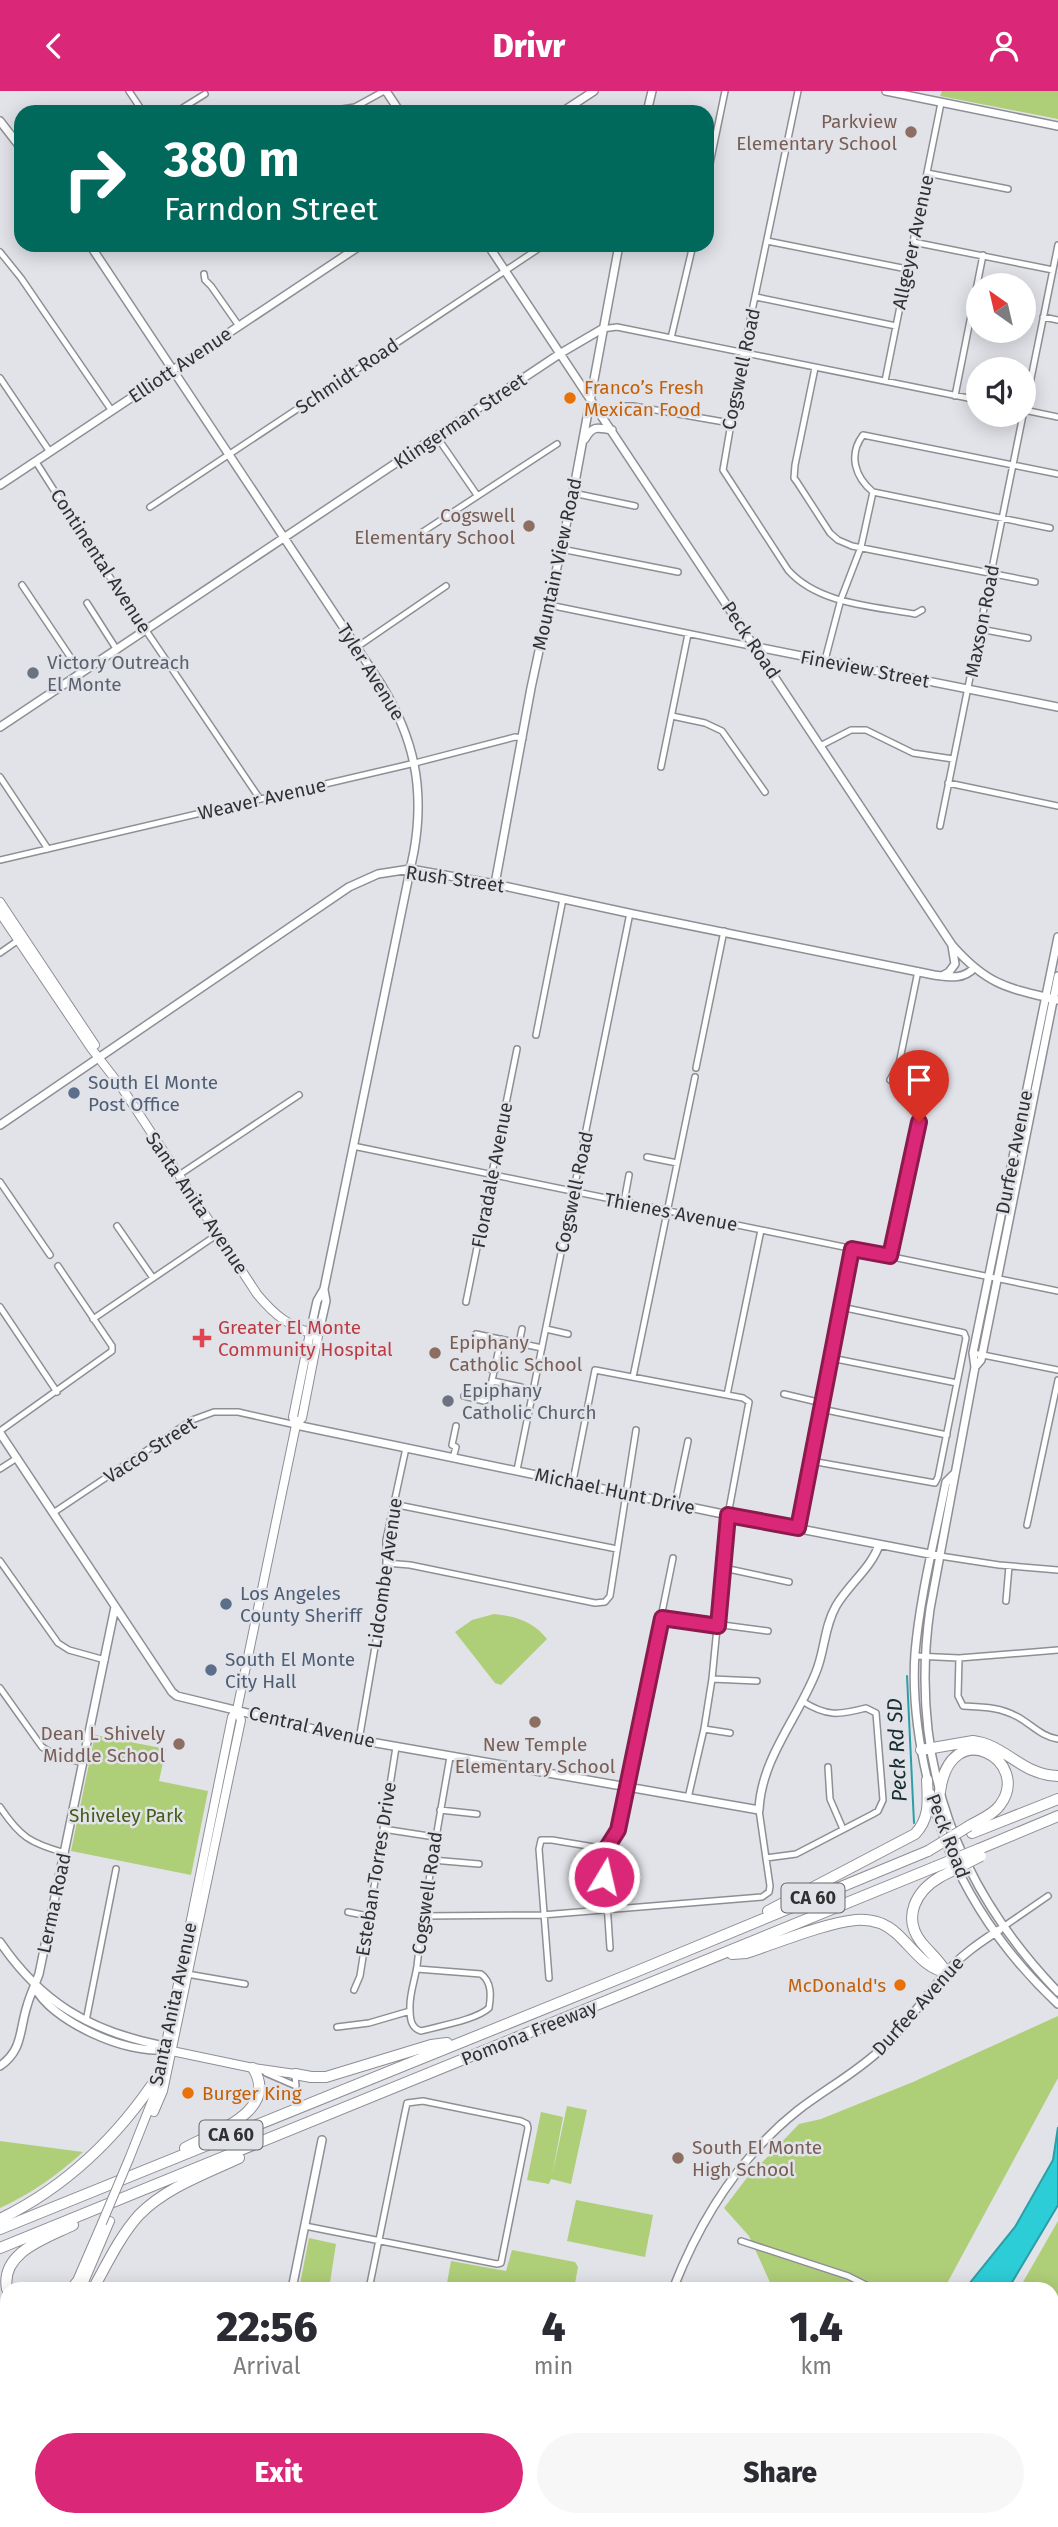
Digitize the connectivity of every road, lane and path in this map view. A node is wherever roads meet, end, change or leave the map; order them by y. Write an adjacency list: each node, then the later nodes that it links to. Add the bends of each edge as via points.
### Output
1 (385, 91): 9 (street)
2 (594, 91): 10 (street)
3 (725, 91): 14 (street)
4 (797, 91): 17 (street, Cogswell Road)
5 (891, 92): 7 (street)
6 (205, 94): 8 (street)
7 (942, 103): 12 (street); 15 (street, Allgeyer Avenue)
8 (187, 105)
9 (359, 105)
10 (573, 105)
11 (0, 121): 13 (street)
12 (1058, 126)
13 (14, 139)
14 (714, 144)
15 (927, 173): 16 (street); 18 (street, Allgeyer Avenue)
16 (1008, 189)
17 (767, 241): 28 (street); 32 (street, Cogswell Road)
18 (913, 242): 27 (street); 28 (street, Allgeyer Avenue)
19 (1058, 245): 29 (street, Maxson Road)
20 (0, 252): 49 (street)
21 (96, 252): 43 (street, Tyler Avenue)
22 (350, 252): 36 (street, Elliott Avenue)
23 (493, 252): 30 (street, Peck Road)
24 (534, 252): 30 (street, Schmidt Road)
25 (618, 252): 37 (street, Mountain View Road)
26 (691, 252): 38 (street)
27 (983, 255): 29 (street); 46 (street)
28 (907, 269): 35 (street, Allgeyer Avenue)
29 (1053, 270): 33 (street, Maxson Road)
30 (506, 271): 39 (street, Peck Road); 60 (street, Schmidt Road)
31 (204, 274): 36 (street, via 203,279)
32 (756, 297): 35 (street); 40 (street, Cogswell Road)
33 (1043, 317): 34 (street); 41 (street, Maxson Road)
34 (1058, 320)
35 (896, 325): 45 (street, Allgeyer Avenue)
36 (239, 326): 43 (street, Elliott Avenue)
37 (602, 329): 38 (street, via 617,327); 39 (street, Klingerman Street); 47 (street, Mountain View Road)
38 (671, 338): 40 (street)
39 (561, 353): 47 (street, Peck Road); 56 (street, Klingerman Street)
40 (743, 353): 42 (street); 53 (street, Cogswell Road)
41 (1035, 357)
42 (815, 368): 45 (street); 74 (street, via 794,478 834,537)
43 (173, 370): 49 (street, Elliott Avenue); 60 (street, Tyler Avenue)
44 (0, 378): 59 (street)
45 (885, 381): 46 (street)
46 (955, 395): 48 (street)
47 (590, 397): 51 (street, Peck Road); 58 (street, Mountain View Road)
48 (966, 397)
49 (112, 411): 59 (street, Elliott Avenue)
50 (1036, 414): 52 (street)
51 (601, 415): 53 (street, via 637,406); 55 (street, Peck Road)
52 (1058, 417)
53 (730, 423): 81 (street, Cogswell Road, via 722,464 731,485 794,576 815,591)
54 (1021, 427): 62 (street, Maxson Road)
55 (612, 430): 58 (street, via 592,428); 90 (street, Peck Road)
56 (437, 437): 67 (street); 73 (street, Klingerman Street)
57 (557, 443): 67 (street)
58 (581, 446): 66 (street, Mountain View Road)
59 (50, 452): 61 (street, Elliott Avenue)
60 (228, 455): 69 (street, Schmidt Road); 73 (street, Tyler Avenue)
61 (36, 462): 64 (street, Elliott Avenue); 85 (street, Continental Avenue)
62 (1012, 464): 63 (street); 65 (street, via 863,435 854,461 863,484); 70 (street, Maxson Road)
63 (1058, 474)
64 (0, 485)
65 (873, 492): 70 (street); 74 (street)
66 (573, 493): 68 (street); 75 (street, Mountain View Road)
67 (477, 495): 72 (street)
68 (635, 506)
69 (150, 507)
70 (1002, 518): 71 (street); 77 (street, Maxson Road)
71 (1050, 528)
72 (421, 533)
73 (284, 538): 85 (street, Klingerman Street); 89 (street, Tyler Avenue)
74 (860, 547): 77 (street); 81 (street)
75 (561, 549): 76 (street); 83 (street, Mountain View Road)
76 (678, 572)
77 (991, 573): 78 (street); 86 (street, Maxson Road)
78 (1035, 582)
79 (22, 585): 93 (street)
80 (446, 586): 89 (street)
81 (841, 599): 84 (street, Cogswell Road, via 915,614); 92 (street)
82 (87, 603): 91 (street)
83 (549, 605): 87 (street, Fineview Street); 98 (street, Mountain View Road)
84 (922, 610)
85 (147, 629): 91 (street, Klingerman Street); 106 (street, Continental Avenue)
86 (980, 629): 88 (street); 94 (street, Maxson Road)
87 (688, 634): 90 (street, Fineview Street); 96 (street)
88 (1028, 638)
89 (356, 647): 101 (street, Tyler Avenue, via 402,721)
90 (756, 647): 92 (street, Fineview Street); 99 (street, Peck Road)
91 (117, 650): 93 (street, Klingerman Street)
92 (825, 660): 94 (street, Fineview Street)
93 (81, 673): 97 (street, Klingerman Street)
94 (969, 689): 95 (street, Fineview Street); 100 (street, Maxson Road)
95 (1058, 707)
96 (672, 716): 102 (street); 105 (street, via 722,731)
97 (0, 727)
98 (523, 738): 101 (street, Weaver Avenue); 112 (street, Mountain View Road)
99 (822, 745): 100 (street, via 845,732 866,730 913,753); 120 (street, Peck Road)
100 (953, 759): 104 (street, Maxson Road)
101 (415, 763): 106 (street, Weaver Avenue); 111 (street, Tyler Avenue, via 418,817)
102 (661, 767)
103 (0, 777): 109 (street)
104 (948, 783): 107 (street); 108 (street, Maxson Road)
105 (765, 792)
106 (260, 799): 109 (street, Weaver Avenue)
107 (1058, 806)
108 (940, 826)
109 (48, 849): 110 (street, Weaver Avenue)
110 (0, 860)
111 (410, 869): 112 (street, Rush Street); 130 (street, Rush Street, via 378,874 349,887); 137 (street, Tyler Avenue)
112 (495, 884): 113 (street, Rush Street)
113 (563, 899): 116 (street, Rush Street); 128 (street)
114 (0, 902): 119 (main road, Santa Anita Avenue)
115 (0, 913): 119 (main road, Santa Anita Avenue)
116 (630, 913): 117 (street, Rush Street); 144 (street, Cogswell Road)
117 (724, 931): 123 (street, Rush Street); 131 (street)
118 (1058, 937): 126 (street, Durfee Avenue)
119 (21, 939): 121 (street); 130 (main road, Santa Anita Avenue)
120 (952, 945): 122 (street, Peck Road); 124 (street, via 955,964)
121 (0, 953)
122 (974, 968): 124 (street, Rush Street, via 963,976); 126 (street, Peck Road, via 1005,987)
123 (918, 971): 124 (street, Rush Street); 133 (street, via 899,1064)
124 (942, 976)
125 (1058, 977): 127 (street, Durfee Avenue)
126 (1044, 996): 127 (street, Peck Road); 154 (street, Durfee Avenue)
127 (1056, 999): 154 (street, Durfee Avenue)
128 (536, 1035)
129 (517, 1049): 141 (street, Floradale Avenue)
130 (99, 1058): 136 (street, Rush Street); 140 (main road, Santa Anita Avenue)
131 (696, 1068)
132 (695, 1077): 139 (street)
133 (890, 1080)
134 (299, 1095): 140 (street)
135 (919, 1122): 152 (street)
136 (0, 1125)
137 (353, 1146): 141 (street, Thienes Avenue); 163 (street, Tyler Avenue, via 324,1289 317,1301)
138 (647, 1157): 139 (street)
139 (677, 1163): 146 (street)
140 (179, 1175): 149 (main road, Santa Anita Avenue)
141 (492, 1175): 144 (street, Thienes Avenue); 157 (street, Floradale Avenue)
142 (629, 1175): 145 (street)
143 (0, 1182): 151 (street)
144 (574, 1193): 145 (street, Thienes Avenue); 162 (street, Cogswell Road)
145 (624, 1202): 146 (street, Thienes Avenue)
146 (667, 1211): 148 (street, Thienes Avenue); 174 (street)
147 (117, 1226): 155 (street)
148 (761, 1230): 150 (street, Thienes Avenue); 181 (street)
149 (218, 1234): 155 (street); 163 (main road, Santa Anita Avenue, via 267,1306 300,1331)
150 (852, 1249): 152 (street, Thienes Avenue); 159 (street)
151 (50, 1255)
152 (890, 1256): 154 (street, Thienes Avenue)
153 (58, 1266): 160 (street)
154 (993, 1277): 156 (street, Thienes Avenue); 169 (street, Durfee Avenue)
155 (153, 1278): 160 (street)
156 (1058, 1291)
157 (466, 1302)
158 (0, 1307): 179 (street)
159 (841, 1307): 170 (street); 177 (street, via 964,1333 967,1338)
160 (93, 1319): 179 (street, via 112,1352)
161 (522, 1329): 167 (street)
162 (546, 1329): 165 (street); 168 (street, Cogswell Road)
163 (314, 1334): 184 (main road, Santa Anita Avenue, via 293,1417)
164 (477, 1334): 166 (street)
165 (568, 1334)
166 (501, 1339): 167 (street); 172 (street)
167 (519, 1343): 168 (street)
168 (542, 1349): 195 (street, Cogswell Road)
169 (978, 1354): 173 (street); 206 (street, Durfee Avenue, via 954,1475 946,1482)
170 (831, 1358): 177 (street); 183 (street)
171 (470, 1365): 172 (street)
172 (495, 1370): 176 (street)
173 (1058, 1370)
174 (634, 1377): 181 (street); 196 (street, via 594,1370)
175 (1058, 1380): 202 (street)
176 (493, 1381): 178 (street); 182 (street, via 488,1399)
177 (957, 1384): 188 (street)
178 (522, 1387)
179 (57, 1392): 187 (street)
180 (784, 1394): 183 (street)
181 (727, 1395): 201 (street, via 749,1402)
182 (464, 1397)
183 (822, 1406): 188 (street); 193 (street)
184 (296, 1425): 190 (street, Michael Hunt Drive); 200 (street, Vacco Street, via 238,1412 214,1412 192,1420); 228 (main road, Santa Anita Avenue)
185 (456, 1426): 192 (street)
186 (636, 1430): 197 (street)
187 (0, 1432): 191 (street, Central Avenue)
188 (947, 1435): 193 (street, via 935,1483)
189 (688, 1441): 198 (street)
190 (406, 1448): 192 (street, Michael Hunt Drive); 199 (street, Lidcombe Avenue)
191 (17, 1458): 194 (street); 200 (street, Central Avenue)
192 (453, 1458): 195 (street, Michael Hunt Drive)
193 (811, 1461): 203 (street)
194 (0, 1469)
195 (517, 1470): 196 (street, Michael Hunt Drive)
196 (573, 1481): 197 (street, Michael Hunt Drive)
197 (626, 1492): 198 (street, Michael Hunt Drive); 205 (street)
198 (675, 1503): 201 (street, Michael Hunt Drive)
199 (393, 1504): 205 (street); 209 (street, Lidcombe Avenue)
200 (53, 1513): 215 (street, Central Avenue)
201 (728, 1515): 203 (street, Michael Hunt Drive); 211 (street)
202 (1027, 1525)
203 (798, 1528): 204 (street, Michael Hunt Drive)
204 (879, 1545): 206 (street, Michael Hunt Drive); 227 (street, via 829,1619 818,1668)
205 (617, 1549): 209 (street, via 610,1596 595,1603)
206 (936, 1555): 210 (street, Michael Hunt Drive); 220 (street, Peck Road); 221 (street, Peck Road)
207 (673, 1558): 216 (street)
208 (0, 1561): 223 (street, via 58,1643)
209 (386, 1563): 232 (street, Lidcombe Avenue)
210 (1009, 1566): 212 (street, Michael Hunt Drive); 214 (street)
211 (724, 1568): 213 (street); 217 (street)
212 (1058, 1570)
213 (789, 1582)
214 (1006, 1601)
215 (115, 1607): 223 (street, Lerma Road); 228 (street, Central Avenue, via 175,1694)
216 (662, 1618): 217 (street); 240 (street)
217 (718, 1626): 218 (street); 224 (street)
218 (768, 1632)
219 (1058, 1650): 222 (street)
220 (925, 1655): 221 (street); 222 (street); 234 (street, Peck Road)
221 (915, 1656): 234 (street, Peck Road, via 915,1697)
222 (959, 1658): 231 (street, via 958,1696 963,1706 1005,1711)
223 (104, 1660): 236 (street, Lerma Road)
224 (712, 1679): 225 (street); 229 (street)
225 (757, 1681)
226 (0, 1688): 236 (street, via 42,1747)
227 (802, 1701): 246 (street, via 776,1750); 250 (street, via 823,1713 866,1708 877,1717 883,1800 878,1811)
228 (237, 1710): 232 (street, Central Avenue); 261 (main road, Santa Anita Avenue, via 232,1717)
229 (704, 1729): 230 (street); 242 (street)
230 (730, 1734)
231 (1058, 1739)
232 (359, 1740): 233 (street, Central Avenue)
233 (396, 1747): 235 (street, Central Avenue); 249 (street, Esteban Torres Drive)
234 (925, 1749): 238 (highway, via 973,1741 988,1744 1029,1770); 239 (street, Peck Road); 241 (street, Peck Road)
235 (450, 1756): 240 (street, Central Avenue); 245 (street, Cogswell Road)
236 (83, 1763): 254 (street, Lerma Road)
237 (828, 1767): 250 (street, via 830,1799)
238 (1058, 1776)
239 (928, 1780): 268 (street, Peck Road, via 950,1851); 269 (highway, via 928,1812 915,1834)
240 (627, 1787): 242 (street, Central Avenue); 253 (street, via 618,1830)
241 (940, 1792): 251 (highway, via 942,1775 956,1756 982,1751 999,1761 1008,1782 1002,1804); 267 (street, Peck Road, via 959,1847)
242 (688, 1798): 246 (street, Central Avenue)
243 (1058, 1799): 251 (highway, Pomona Freeway / CA 60)
244 (0, 1807): 254 (street, via 30,1841)
245 (440, 1810): 247 (street); 252 (street, Cogswell Road)
246 (759, 1810): 255 (street)
247 (477, 1814)
248 (1058, 1816): 259 (highway, Pomona Freeway / CA 60, bridge)
249 (383, 1829): 252 (street); 265 (street, Esteban Torres Drive)
250 (843, 1829): 255 (street, via 796,1854)
251 (970, 1830): 269 (highway, Pomona Freeway / CA 60, bridge)
252 (435, 1837): 256 (street, Cogswell Road)
253 (606, 1849): 262 (street); 264 (street, via 541,1840)
254 (65, 1853): 279 (street, Lerma Road)
255 (766, 1858): 262 (street, via 769,1892 757,1899)
256 (432, 1860): 257 (street); 266 (street, Cogswell Road)
257 (479, 1864)
258 (116, 1869): 284 (street)
259 (931, 1872): 273 (highway, Pomona Freeway / CA 60); 275 (highway, via 916,1901 914,1930)
260 (1048, 1896): 267 (street, Durfee Avenue)
261 (198, 1902): 276 (main road, Santa Anita Avenue); 288 (main road, Santa Anita Avenue)
262 (607, 1909): 264 (street); 271 (street)
263 (348, 1912): 265 (street)
264 (542, 1915): 266 (street); 277 (street)
265 (368, 1916): 280 (street, Esteban Torres Drive)
266 (422, 1916): 274 (street, Cogswell Road)
267 (1003, 1927): 268 (street, Durfee Avenue); 281 (street, Peck Road)
268 (995, 1932): 275 (street, Durfee Avenue); 282 (street, Peck Road)
269 (709, 1941): 286 (highway, Pomona Freeway / CA 60)
270 (0, 1942): 272 (street)
271 (610, 1948)
272 (3, 1951): 279 (street)
273 (721, 1955): 275 (highway, via 746,1953 844,1922 870,1920 894,1931 934,1970); 293 (highway, Pomona Freeway / CA 60)
274 (417, 1969): 283 (street, Cogswell Road); 283 (street, Cogswell Road, via 481,1973 488,1980 490,2004 487,2010 421,2031 412,2024)
275 (946, 1972): 309 (street, Durfee Avenue, via 879,2051 795,2113 754,2151 706,2217)
276 (187, 1974): 278 (street); 288 (main road, Santa Anita Avenue)
277 (549, 1978)
278 (245, 1984)
279 (35, 1986): 284 (street); 287 (street, via 40,1997 77,2025 106,2039); 289 (street, Lerma Road, via 17,2049)
280 (354, 1990)
281 (1058, 1992)
282 (1058, 2004)
283 (410, 2011): 285 (street)
284 (86, 2021): 287 (street)
285 (337, 2027)
286 (461, 2041): 292 (highway, via 431,2045 326,2077); 296 (highway, Pomona Freeway / CA 60)
287 (144, 2046): 288 (street)
288 (168, 2050): 290 (main road); 291 (main road, Santa Anita Avenue); 295 (main road, Santa Anita Avenue, via 163,2091)
289 (0, 2066)
290 (253, 2068): 292 (main road); 296 (highway, via 260,2087 252,2110)
291 (160, 2073): 295 (main road, Santa Anita Avenue); 298 (highway, via 92,2158 48,2192)
292 (295, 2074)
293 (324, 2117): 297 (highway, Pomona Freeway / CA 60); 306 (highway, via 160,2198 134,2222)
294 (321, 2140): 299 (street)
295 (132, 2158): 305 (main road, Santa Anita Avenue, bridge)
296 (129, 2177): 300 (highway, Pomona Freeway / CA 60)
297 (126, 2197): 303 (highway, Pomona Freeway / CA 60); 304 (highway, via 24,2251 10,2265)
298 (0, 2219)
299 (304, 2226): 301 (street); 307 (street)
300 (0, 2229)
301 (379, 2241): 301 (street, via 405,2106 410,2102 527,2124 501,2263); 308 (street)
302 (741, 2241): 310 (street)
303 (0, 2248)
304 (5, 2282)
305 (79, 2282)
306 (97, 2282)
307 (293, 2282)
308 (370, 2282)
309 (676, 2282)
310 (860, 2282)

